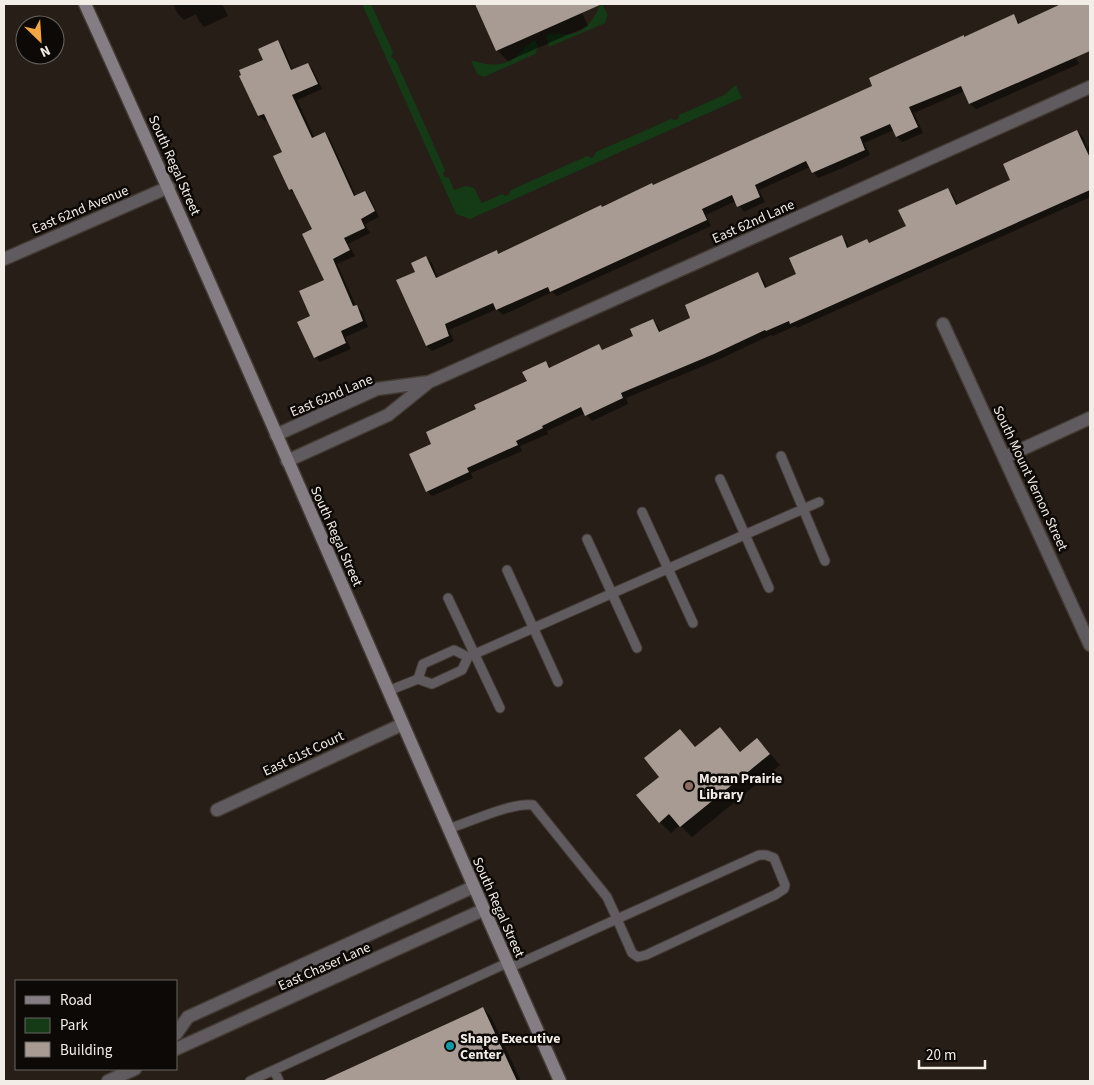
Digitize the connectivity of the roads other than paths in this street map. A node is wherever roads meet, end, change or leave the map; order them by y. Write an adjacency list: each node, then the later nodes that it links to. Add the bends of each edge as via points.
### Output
1 (85, 4): 3 (street, South Regal Street)
2 (1090, 87): 6 (street, East 62nd Lane)
3 (169, 187): 4 (street, East 62nd Avenue); 8 (street, South Regal Street)
4 (4, 258)
5 (943, 324): 10 (street, South Mount Vernon Street)
6 (429, 382): 8 (street, East 62nd Lane, via 377,389); 11 (street, East 62nd Lane, via 388,415)
7 (1090, 418): 10 (street)
8 (276, 435): 11 (street, South Regal Street)
9 (781, 456): 14 (lane)
10 (1005, 457): 26 (street, South Mount Vernon Street)
11 (287, 461): 31 (street, South Regal Street)
12 (720, 479): 16 (lane)
13 (819, 502): 14 (lane)
14 (803, 509): 16 (lane); 18 (lane)
15 (642, 512): 19 (lane)
16 (744, 534): 19 (lane); 21 (lane)
17 (586, 539): 22 (lane)
18 (826, 561)
19 (668, 568): 22 (lane); 24 (lane)
20 (507, 570): 25 (lane)
21 (768, 588)
22 (612, 593): 25 (lane); 27 (lane)
23 (448, 598): 28 (lane)
24 (693, 623)
25 (533, 628): 28 (lane); 30 (lane)
26 (1090, 645)
27 (637, 648)
28 (471, 655): 29 (lane, via 462,670 432,684); 29 (lane, via 454,650 423,664); 32 (lane)
29 (418, 679): 31 (lane)
30 (558, 682)
31 (388, 691): 33 (street, South Regal Street)
32 (500, 708)
33 (402, 724): 34 (street, East 61st Court); 35 (street, South Regal Street)
34 (217, 810)
35 (448, 829): 36 (street, South Regal Street); 38 (lane, via 509,807 533,805 607,897)
36 (473, 887): 37 (street, South Regal Street); 40 (street, East Chaser Lane, via 188,1018)
37 (483, 910): 39 (street, South Regal Street); 41 (street, East Chaser Lane)
38 (617, 919): 38 (lane, via 759,855 774,858 785,884 784,889 775,895 638,957 632,953); 39 (lane)
39 (508, 965): 43 (lane); 47 (street, South Regal Street)
40 (178, 1031)
41 (178, 1049)
42 (133, 1070): 44 (street)
43 (274, 1070): 45 (lane); 46 (lane)
44 (108, 1081)
45 (250, 1081)
46 (279, 1081)
47 (560, 1081)

